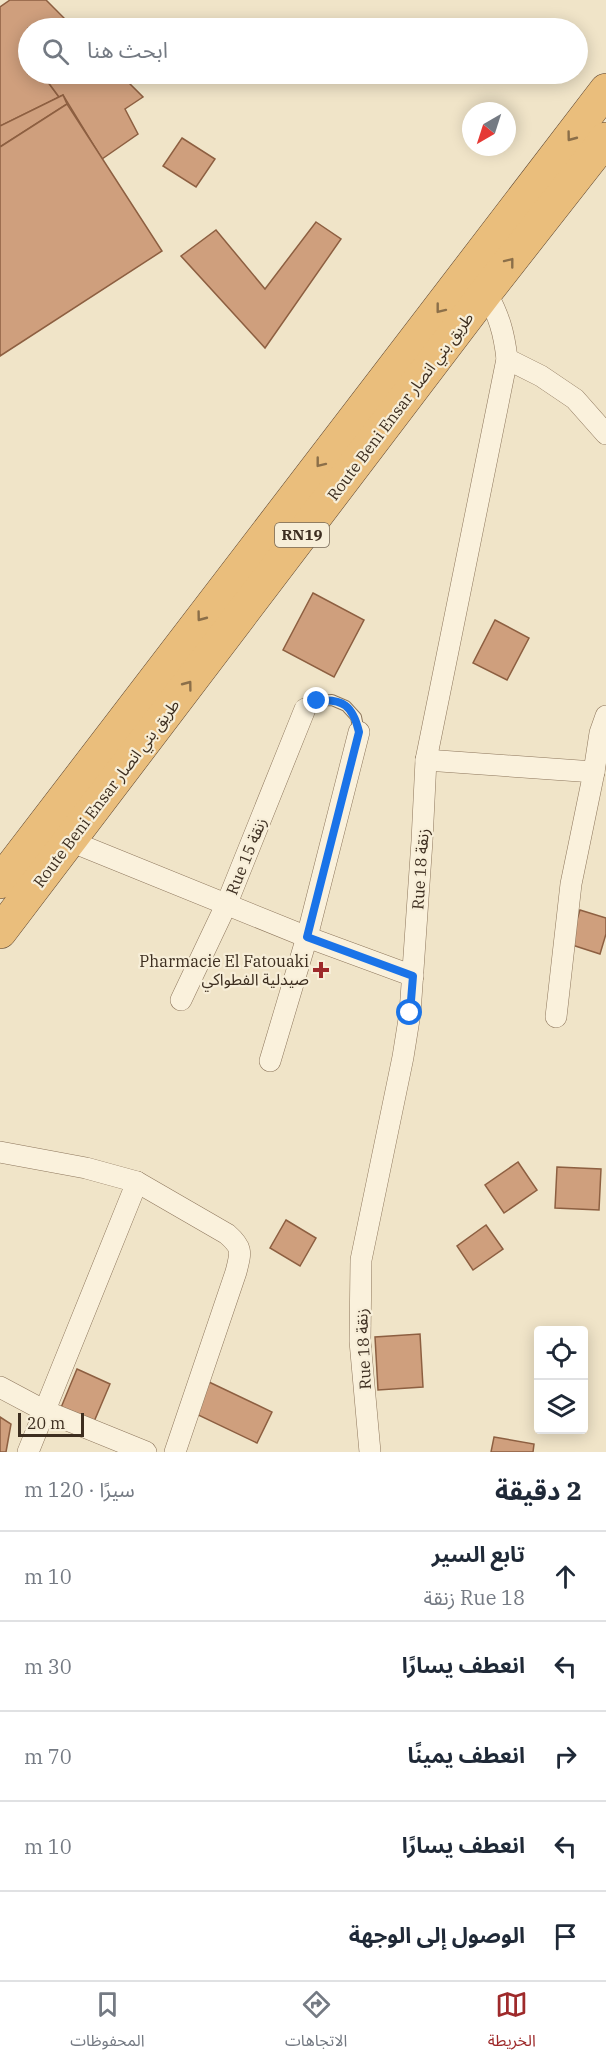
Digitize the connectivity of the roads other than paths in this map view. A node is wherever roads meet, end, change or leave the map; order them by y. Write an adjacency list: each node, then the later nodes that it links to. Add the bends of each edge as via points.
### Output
1 (606, 90): 12 (highway, Route Beni Ensar طريق بني انصار / RN19, one-way to 12)
2 (606, 139): 3 (highway, Route Beni Ensar طريق بني انصار / RN19, one-way to 2)
3 (486, 292): 4 (street, Rue 18 زنقة, via 505,334); 11 (highway, Route Beni Ensar طريق بني انصار / RN19, one-way to 3)
4 (507, 359): 5 (street, via 575,399); 9 (street, Rue 18 زنقة)
5 (606, 434)
6 (304, 709): 8 (lane, via 317,701 332,700 346,706 356,717); 13 (street, Rue 15 زنقة)
7 (606, 716): 10 (street)
8 (359, 732): 15 (street)
9 (426, 760): 10 (street); 16 (street, Rue 18 زنقة)
10 (594, 772): 18 (street, via 571,884)
11 (70, 841): 13 (street); 14 (highway, Route Beni Ensar طريق بني انصار / RN19)
12 (0, 882)
13 (227, 903): 15 (street); 17 (street, Rue 15 زنقة)
14 (0, 932)
15 (307, 937): 16 (street); 19 (street)
16 (413, 976): 27 (street, Rue 18 زنقة, via 403,1058 361,1260 360,1341)
17 (181, 1000)
18 (556, 1017)
19 (270, 1061)
20 (0, 1152): 21 (street)
21 (137, 1182): 23 (street); 26 (street, via 227,1234 238,1244 240,1255)
22 (0, 1387): 23 (street)
23 (45, 1412): 24 (street); 25 (street)
24 (28, 1452)
25 (146, 1452)
26 (175, 1452)
27 (370, 1452)

